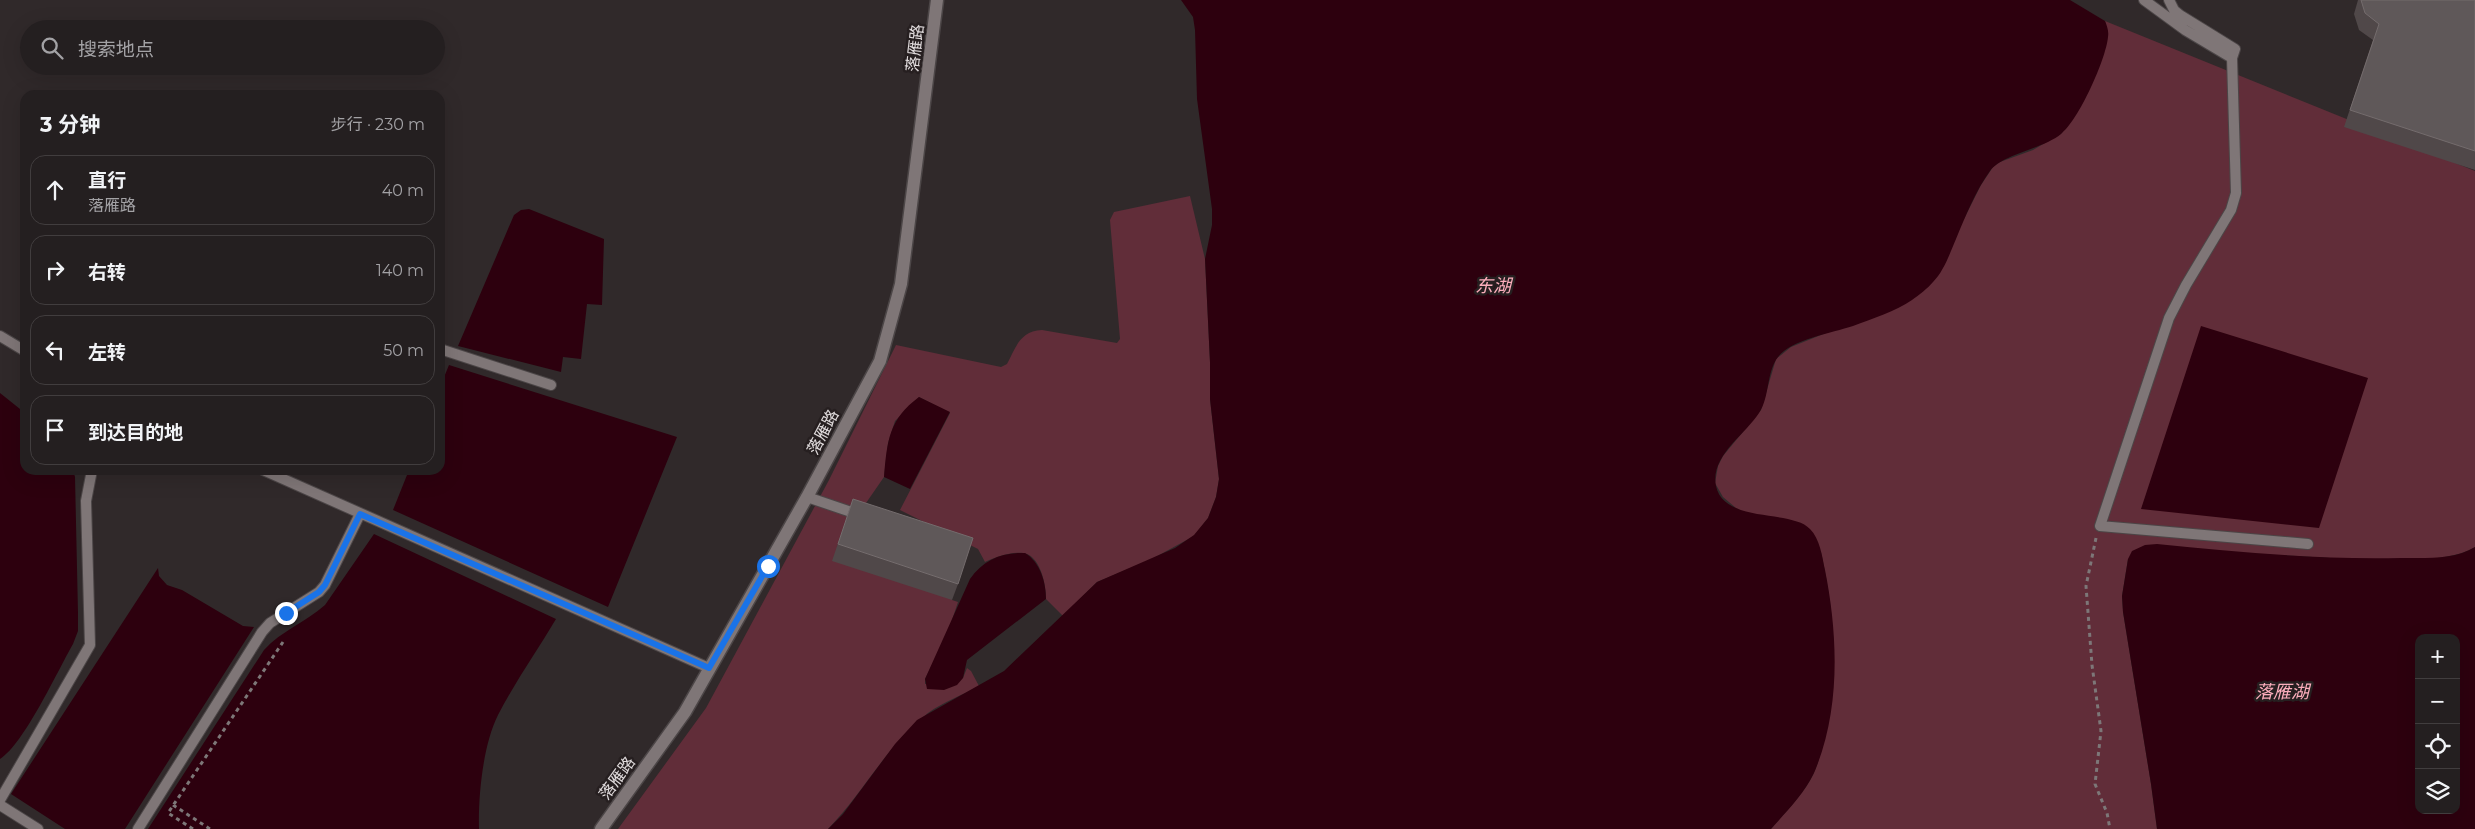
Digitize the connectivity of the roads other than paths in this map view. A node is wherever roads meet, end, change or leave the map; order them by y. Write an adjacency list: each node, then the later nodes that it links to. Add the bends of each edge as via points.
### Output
1 (937, 0): 11 (street, 落雁路, via 901,284 880,361)
2 (2144, 0): 4 (lane)
3 (2169, 0): 4 (lane, via 2180,15 2235,49)
4 (2232, 58): 14 (lane, via 2234,205 2169,318 2100,526)
5 (0, 336): 6 (lane)
6 (20, 348)
7 (445, 351): 8 (lane)
8 (550, 385)
9 (91, 475): 16 (lane, via 86,501 90,645)
10 (274, 475): 12 (lane)
11 (806, 497): 13 (lane); 15 (street, 落雁路)
12 (360, 514): 15 (lane); 19 (lane, via 325,585 262,632)
13 (873, 519)
14 (2308, 544)
15 (709, 668): 20 (street, 落雁路, via 685,712)
16 (0, 800)
17 (0, 805): 18 (lane)
18 (38, 829)
19 (138, 829)
20 (601, 829)

